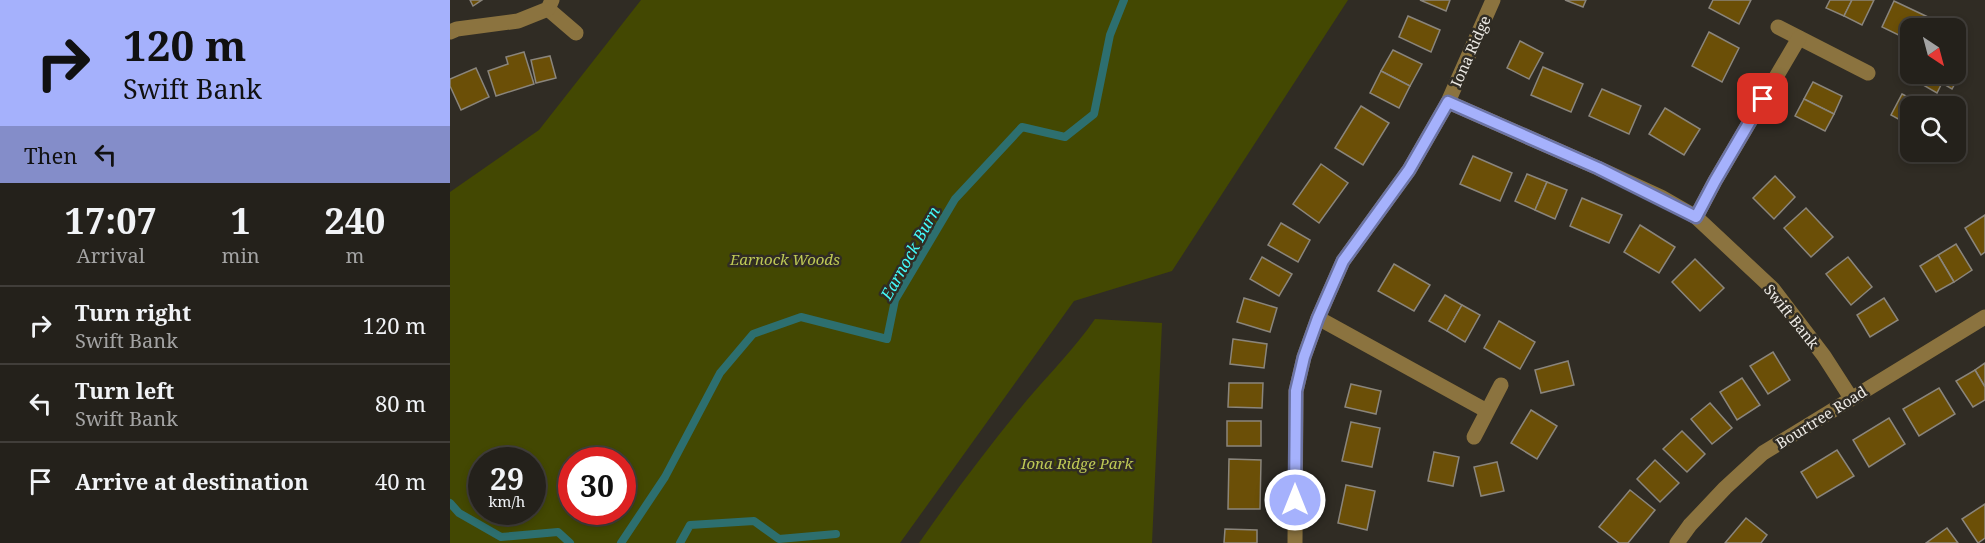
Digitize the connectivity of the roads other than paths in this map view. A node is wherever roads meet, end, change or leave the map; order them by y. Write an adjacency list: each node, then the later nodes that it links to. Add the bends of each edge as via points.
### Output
1 (1493, 0): 8 (street, Iona Ridge)
2 (550, 5): 4 (street, via 518,21); 5 (street)
3 (1778, 27): 6 (street)
4 (450, 32)
5 (576, 33)
6 (1799, 38): 7 (street); 9 (street)
7 (1868, 73)
8 (1448, 102): 9 (street, Swift Bank, via 1598,168); 11 (street, Iona Ridge, via 1409,170 1343,261)
9 (1696, 217): 13 (street, Swift Bank, via 1773,289)
10 (1985, 317): 13 (street, Bourtree Road)
11 (1318, 318): 14 (street); 16 (street, Iona Ridge, via 1296,391)
12 (1501, 385): 14 (street)
13 (1851, 398): 17 (street, Bourtree Road, via 1763,453 1725,488)
14 (1487, 411): 15 (street)
15 (1474, 437)
16 (1295, 543)
17 (1677, 543)

